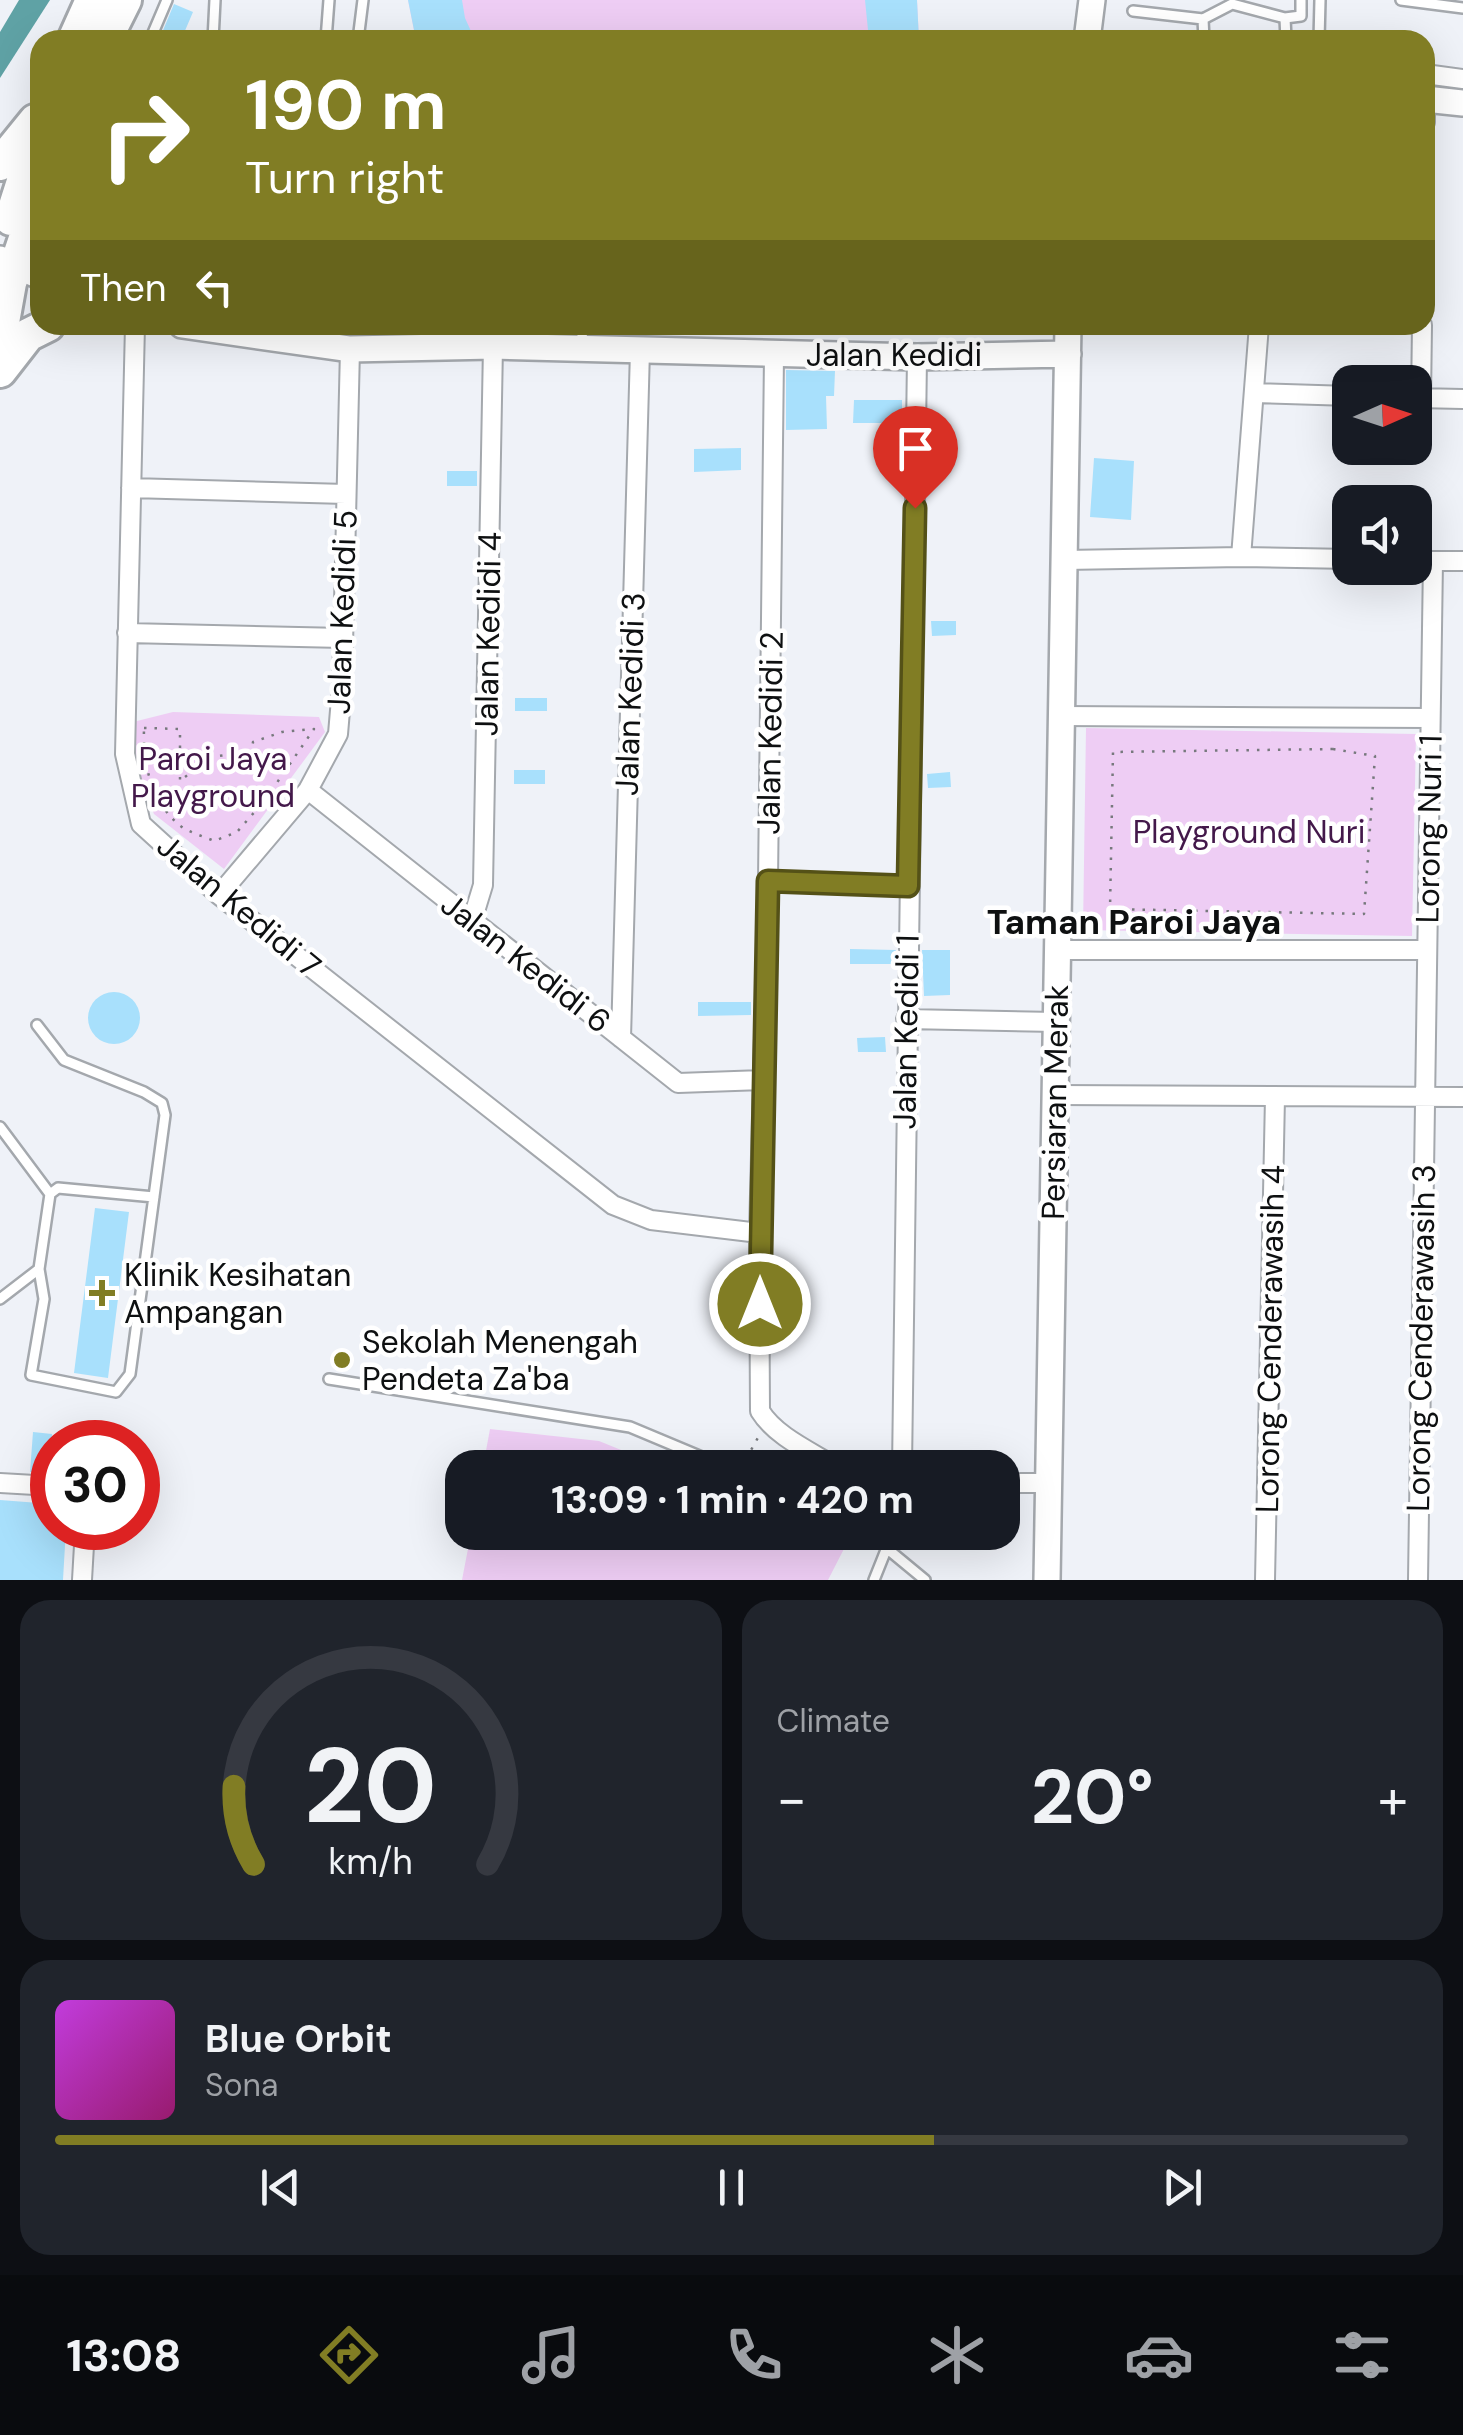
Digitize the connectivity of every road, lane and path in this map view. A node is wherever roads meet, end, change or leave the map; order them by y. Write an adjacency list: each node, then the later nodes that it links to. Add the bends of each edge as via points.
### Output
1 (92, 0): 15 (highway)
2 (124, 0): 16 (highway)
3 (167, 0): 17 (lane)
4 (215, 0): 18 (lane)
5 (330, 0): 19 (lane)
6 (362, 0): 20 (lane)
7 (1092, 0): 21 (street)
8 (1301, 0): 13 (lane, via 1301,16)
9 (1320, 0): 24 (lane)
10 (1401, 0): 11 (lane)
11 (1463, 8)
12 (1133, 12): 14 (lane)
13 (1286, 18): 14 (lane, via 1232,4); 23 (lane)
14 (1203, 20): 22 (lane)
15 (78, 30)
16 (110, 30)
17 (154, 30)
18 (214, 30)
19 (327, 30)
20 (359, 30)
21 (1088, 30)
22 (1204, 30)
23 (1286, 30)
24 (1319, 30)
25 (1435, 75): 26 (street)
26 (1463, 79)
27 (1435, 100): 28 (street)
28 (1463, 103)
29 (30, 128): 30 (highway)
30 (0, 164)
31 (30, 186): 33 (highway)
32 (30, 226): 33 (highway)
33 (15, 273): 41 (highway)
34 (30, 333): 49 (highway)
35 (135, 335): 54 (street, Jalan Kedidi 7)
36 (288, 335): 43 (street, Jalan Kedidi)
37 (1068, 335): 45 (street, Persiaran Merak)
38 (1258, 335): 50 (street)
39 (1421, 335): 48 (street)
40 (582, 337): 42 (street, Jalan Kedidi); 44 (street, Jalan Kedidi)
41 (0, 338)
42 (493, 346): 43 (street, Jalan Kedidi); 72 (street, Jalan Kedidi 4, via 483,885)
43 (350, 348): 55 (street, Jalan Kedidi 5)
44 (640, 350): 46 (street, Jalan Kedidi); 79 (street, Jalan Kedidi 3)
45 (1068, 354): 47 (street, Jalan Kedidi); 57 (street, Persiaran Merak)
46 (774, 355): 47 (street, Jalan Kedidi); 68 (street, Jalan Kedidi 2)
47 (917, 357): 69 (street, Jalan Kedidi 1)
48 (1420, 365)
49 (0, 371)
50 (1254, 393): 51 (street); 56 (street)
51 (1332, 395)
52 (1432, 398): 53 (street)
53 (1463, 399)
54 (130, 488): 55 (street); 62 (street, Jalan Kedidi 7)
55 (346, 494): 63 (street, Jalan Kedidi 5)
56 (1241, 557): 57 (street); 58 (street)
57 (1065, 560): 64 (street, Persiaran Merak)
58 (1332, 560)
59 (1432, 561): 60 (street)
60 (1463, 562)
61 (1425, 585): 65 (street, Lorong Nuri 1)
62 (127, 632): 63 (street); 70 (street, Jalan Kedidi 7, via 125,754 141,824)
63 (343, 638): 67 (street, Jalan Kedidi 5, via 338,734)
64 (1062, 716): 65 (street); 73 (street, Persiaran Merak)
65 (1430, 718): 75 (street, Lorong Nuri 1)
66 (314, 729): 66 (path, via 237,832 214,841 179,825 146,770 144,728 180,729 180,781 210,757 235,754 236,769 251,757 253,742)
67 (308, 790): 70 (street, Jalan Kedidi 5); 72 (street, Jalan Kedidi 6)
68 (768, 881): 69 (street); 80 (street, Jalan Kedidi 2)
69 (908, 886): 76 (street, Jalan Kedidi 1)
70 (219, 895): 88 (street, Jalan Kedidi 7, via 613,1205 651,1220)
71 (1192, 911): 71 (path, via 1110,909 1112,752 1334,749 1376,756 1364,914); 74 (path)
72 (472, 921): 79 (street, Jalan Kedidi 6)
73 (1058, 950): 74 (street); 77 (street, Persiaran Merak)
74 (1186, 950): 75 (street)
75 (1427, 950): 82 (street, Lorong Nuri 1)
76 (906, 1019): 77 (street); 96 (street, Jalan Kedidi 1)
77 (1056, 1022): 81 (street, Persiaran Merak)
78 (37, 1025): 87 (lane, via 64,1060 162,1103)
79 (621, 1038): 80 (street, Jalan Kedidi 6, via 678,1083)
80 (763, 1080): 88 (street, Jalan Kedidi 2)
81 (1056, 1095): 84 (street); 99 (street, Persiaran Merak)
82 (1424, 1096): 83 (street); 84 (street); 108 (street, Lorong Cenderawasih 3)
83 (1463, 1097)
84 (1275, 1098): 107 (street, Lorong Cenderawasih 4)
85 (0, 1128): 86 (lane)
86 (50, 1194): 87 (lane, via 58,1188); 89 (lane)
87 (154, 1197): 89 (lane, via 130,1374 116,1392 31,1375 44,1299)
88 (759, 1232): 92 (street, Jalan Kedidi 2)
89 (39, 1269): 90 (lane)
90 (0, 1298)
91 (329, 1379): 93 (lane, via 630,1427)
92 (763, 1416): 94 (path); 95 (street)
93 (685, 1450)
94 (749, 1450)
95 (811, 1450)
96 (902, 1450)
97 (0, 1483): 100 (street)
98 (1020, 1483): 99 (street)
99 (1049, 1483): 106 (street, Persiaran Merak)
100 (30, 1485)
101 (84, 1550): 103 (street)
102 (886, 1550): 104 (lane); 105 (lane)
103 (82, 1580)
104 (874, 1580)
105 (924, 1580)
106 (1047, 1580)
107 (1266, 1580)
108 (1418, 1580)

